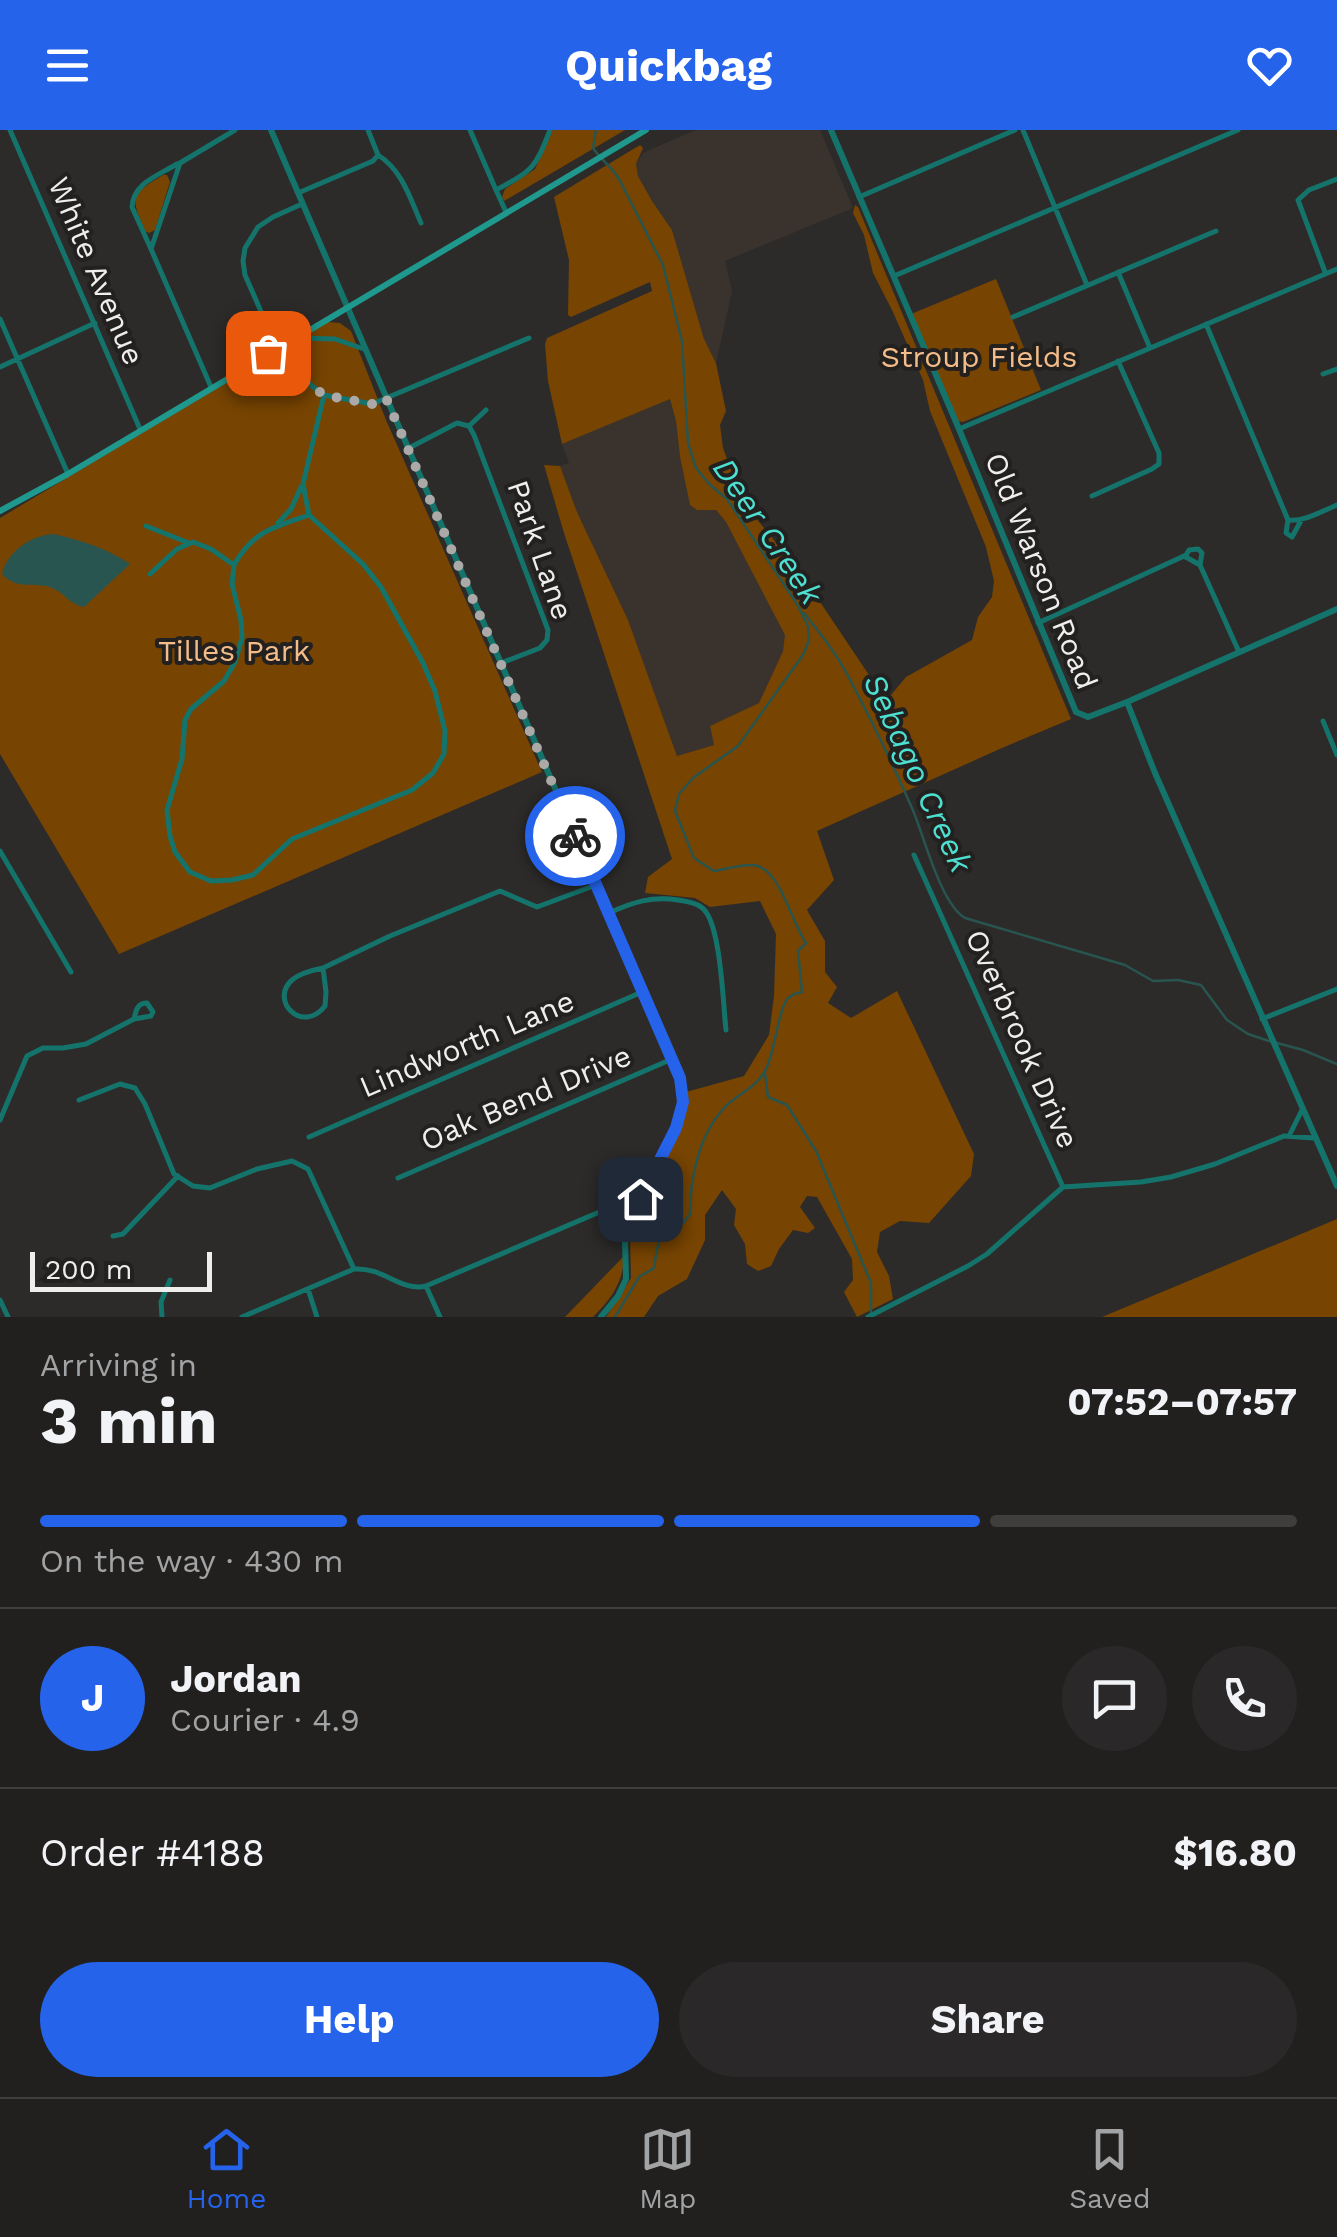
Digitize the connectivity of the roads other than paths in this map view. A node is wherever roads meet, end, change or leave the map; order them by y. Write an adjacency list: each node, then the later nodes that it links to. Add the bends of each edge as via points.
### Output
1 (10, 130): 32 (street, White Avenue)
2 (235, 130): 13 (street)
3 (271, 130): 16 (street)
4 (368, 130): 12 (street)
5 (470, 130): 15 (street)
6 (550, 130): 15 (street, via 528,173)
7 (831, 130): 17 (street, Old Warson Road)
8 (1015, 130): 17 (street)
9 (1023, 130): 19 (street)
10 (1238, 130): 19 (street)
11 (641, 131): 20 (main road)
12 (378, 156): 16 (street); 21 (street, via 398,173)
13 (180, 163): 23 (street); 23 (street, via 140,186 132,200)
14 (1337, 179): 26 (street, via 1298,200)
15 (496, 190): 20 (street)
16 (298, 193): 18 (street)
17 (859, 196): 27 (street, Old Warson Road)
18 (302, 204): 29 (street); 36 (street, via 258,227 245,248 245,275)
19 (1054, 207): 27 (street); 28 (street)
20 (506, 212): 29 (main road)
21 (421, 223)
22 (1216, 231): 25 (street)
23 (151, 249): 44 (street)
24 (1337, 268): 26 (street)
25 (1118, 272): 28 (street); 37 (street)
26 (1326, 273): 33 (street)
27 (894, 276): 50 (street, Old Warson Road)
28 (1086, 284): 30 (street)
29 (348, 307): 34 (main road); 38 (street)
30 (1013, 317)
31 (0, 319): 39 (street)
32 (95, 324): 39 (street); 49 (street, White Avenue)
33 (1206, 324): 37 (street); 58 (street)
34 (294, 338): 36 (main road); 38 (street, via 335,339)
35 (529, 338): 46 (street)
36 (276, 348): 44 (main road); 45 (street)
37 (1150, 348): 40 (street)
38 (366, 350): 46 (street)
39 (17, 358): 41 (street); 52 (street)
40 (1118, 361): 50 (street); 54 (street, via 1159,464)
41 (0, 367)
42 (1337, 368): 43 (street)
43 (1324, 374)
44 (210, 387): 49 (main road)
45 (324, 395): 46 (street, via 372,404); 53 (street)
46 (386, 398): 51 (street)
47 (486, 410): 48 (street)
48 (469, 426): 51 (street, via 457,423); 70 (street, Park Lane, via 550,641)
49 (140, 429): 52 (main road)
50 (959, 429): 68 (street, Old Warson Road)
51 (408, 448): 70 (street)
52 (68, 474): 56 (main road)
53 (303, 484): 57 (street); 61 (street)
54 (1092, 496)
55 (1337, 504): 59 (street)
56 (0, 511)
57 (309, 516): 61 (street); 65 (street, via 381,587 435,692 444,754 412,790 292,839 252,875 211,880 190,872 175,852 167,810 185,720 224,681 242,638)
58 (1286, 519): 59 (street); 59 (street, via 1292,537)
59 (1302, 519)
60 (146, 526): 62 (street)
61 (274, 526): 65 (street)
62 (188, 543): 65 (street, via 211,548); 66 (street)
63 (1185, 557): 64 (street); 64 (street, via 1198,549); 68 (street)
64 (1200, 564): 69 (street)
65 (234, 566)
66 (150, 574)
67 (1337, 609): 69 (street)
68 (1038, 623): 71 (street, Old Warson Road, via 1076,712 1088,717)
69 (1239, 652): 71 (street)
70 (501, 663): 76 (street)
71 (1127, 702): 83 (street, Old Warson Road)
72 (1323, 721): 73 (street)
73 (1337, 755)
74 (0, 851): 79 (street)
75 (914, 855): 95 (street, Overbrook Drive)
76 (596, 885): 77 (street); 78 (street, via 538,907 500,892)
77 (609, 912): 81 (street); 84 (street, via 648,898 702,907 719,951)
78 (323, 968): 78 (street, via 286,988 295,1015 315,1016 325,1006)
79 (71, 972)
80 (1337, 989): 83 (street)
81 (642, 992): 85 (street); 90 (street, Lindworth Lane)
82 (134, 1020): 88 (street, via 86,1044 27,1056)
83 (1262, 1020): 87 (street, Old Warson Road)
84 (726, 1030)
85 (672, 1060): 93 (street, Oak Bend Drive); 96 (street, via 683,1102)
86 (78, 1100): 92 (street, via 120,1084 135,1088)
87 (1302, 1110): 89 (street); 91 (street, Old Warson Road)
88 (0, 1120)
89 (1289, 1136): 91 (street, Overbrook Drive); 95 (street, Overbrook Drive, via 1171,1177)
90 (309, 1137)
91 (1314, 1138): 94 (street, Old Warson Road)
92 (178, 1176): 97 (street); 98 (street, via 210,1188 292,1160 308,1169)
93 (398, 1178)
94 (1337, 1186)
95 (1063, 1187): 109 (street, Overbrook Drive, via 987,1254)
96 (640, 1199): 100 (street); 108 (street, via 627,1232 626,1279)
97 (114, 1236)
98 (354, 1269): 100 (street, via 372,1269 408,1287); 101 (street)
99 (170, 1280): 104 (street)
100 (426, 1286): 107 (street)
101 (308, 1289): 105 (street); 106 (street)
102 (0, 1300): 103 (street)
103 (8, 1317)
104 (162, 1317)
105 (242, 1317)
106 (316, 1317)
107 (440, 1317)
108 (601, 1317)
109 (868, 1317)

